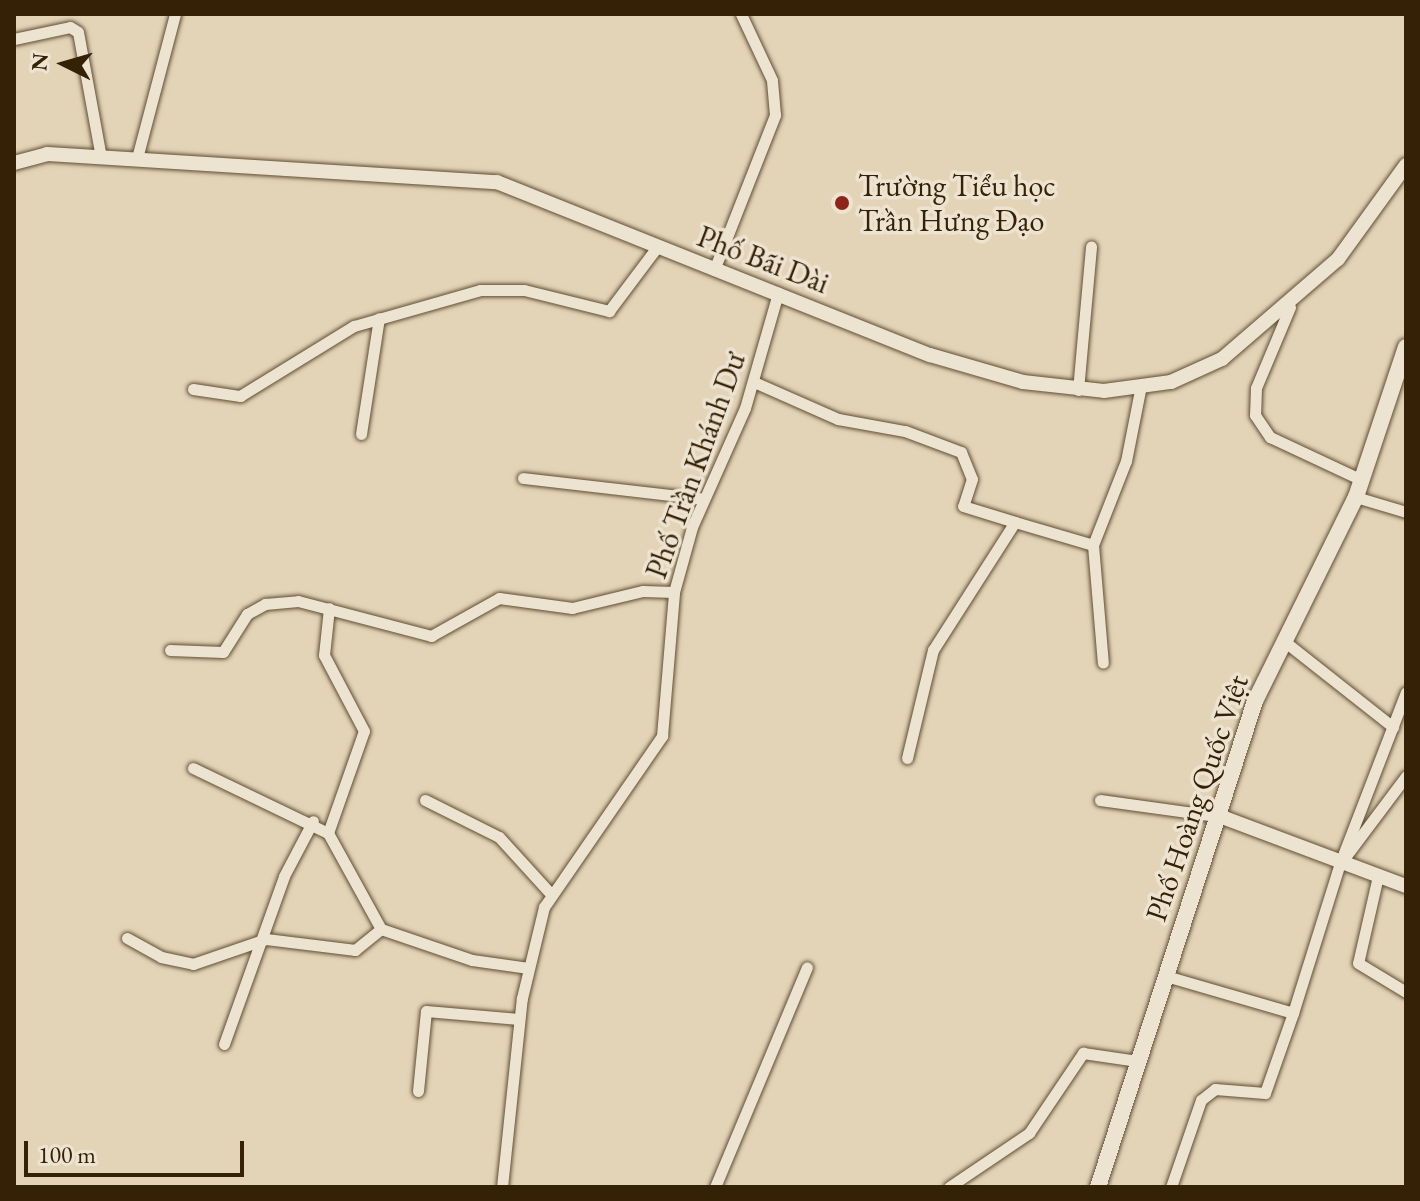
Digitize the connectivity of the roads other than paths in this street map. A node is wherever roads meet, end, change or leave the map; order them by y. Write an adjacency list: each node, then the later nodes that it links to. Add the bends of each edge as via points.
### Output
1 (175, 14): 5 (street)
2 (741, 14): 10 (street, via 772,80 775,115)
3 (14, 39): 4 (street, via 70,27 78,32)
4 (101, 157): 5 (street, Phố Bãi Dài); 6 (street, Phố Bãi Dài, via 47,154)
5 (137, 158): 8 (street, Phố Bãi Dài, via 473,178 527,191)
6 (14, 163)
7 (1406, 165): 12 (street, Phố Bãi Dài, via 1338,259)
8 (657, 247): 10 (street, Phố Bãi Dài); 13 (street, via 609,311 508,288)
9 (1091, 247): 17 (street)
10 (714, 270): 11 (street, Phố Bãi Dài)
11 (778, 293): 15 (street, Phố Trần Khánh Dư); 17 (street, Phố Bãi Dài, via 942,359)
12 (1290, 307): 18 (street, Phố Bãi Dài, via 1222,359); 21 (street, via 1256,388 1255,415 1270,437)
13 (379, 318): 16 (street, via 240,396); 19 (street)
14 (1406, 347): 21 (main road, Phố Hoàng Quốc Việt)
15 (754, 382): 23 (street, Phố Trần Khánh Dư); 25 (street, via 825,415 961,452 972,479 963,506)
16 (193, 389)
17 (1078, 390): 18 (street, Phố Bãi Dài)
18 (1140, 390): 26 (street, via 1126,461)
19 (361, 434)
20 (523, 478): 23 (street)
21 (1362, 480): 22 (main road, Phố Hoàng Quốc Việt)
22 (1356, 497): 24 (street); 29 (main road, Phố Hoàng Quốc Việt)
23 (704, 499): 27 (street, Phố Trần Khánh Dư)
24 (1406, 512)
25 (1015, 522): 26 (street); 34 (street, via 933,650)
26 (1093, 545): 31 (street)
27 (674, 592): 28 (street, via 643,591 572,608 499,598 431,636); 45 (street, Phố Trần Khánh Dư, via 662,736)
28 (329, 608): 30 (street, via 265,604 247,614 223,652); 41 (street, via 324,655 364,731)
29 (1284, 641): 33 (street); 39 (main road, Phố Hoàng Quốc Việt, via 1255,701)
30 (170, 650)
31 (1103, 663)
32 (1406, 692): 33 (street)
33 (1393, 727): 42 (street)
34 (907, 758)
35 (193, 768): 40 (street)
36 (1406, 776): 42 (street)
37 (425, 800): 45 (street, via 499,837)
38 (1100, 800): 39 (street)
39 (1222, 817): 42 (street); 51 (main road, Phố Hoàng Quốc Việt)
40 (313, 821): 41 (street); 48 (street, via 284,876)
41 (328, 833): 46 (street)
42 (1340, 863): 43 (street); 53 (street)
43 (1378, 876): 44 (street); 52 (street, via 1358,963)
44 (1406, 886)
45 (549, 892): 50 (street, Phố Trần Khánh Dư)
46 (381, 929): 48 (street, via 348,952); 50 (street, via 472,960)
47 (127, 938): 48 (street, via 193,964)
48 (266, 939): 55 (street)
49 (807, 967): 59 (street)
50 (528, 968): 54 (street, Phố Trần Khánh Dư)
51 (1166, 976): 53 (street); 56 (main road, Phố Hoàng Quốc Việt)
52 (1406, 992)
53 (1293, 1013): 62 (street, via 1265,1093 1215,1089 1201,1100)
54 (519, 1019): 57 (street, via 426,1011); 58 (street, Phố Trần Khánh Dư)
55 (224, 1044)
56 (1137, 1061): 60 (street, via 1083,1053 1029,1133); 61 (main road, Phố Hoàng Quốc Việt)
57 (418, 1091)
58 (502, 1187)
59 (715, 1187)
60 (949, 1187)
61 (1098, 1187)
62 (1171, 1187)

